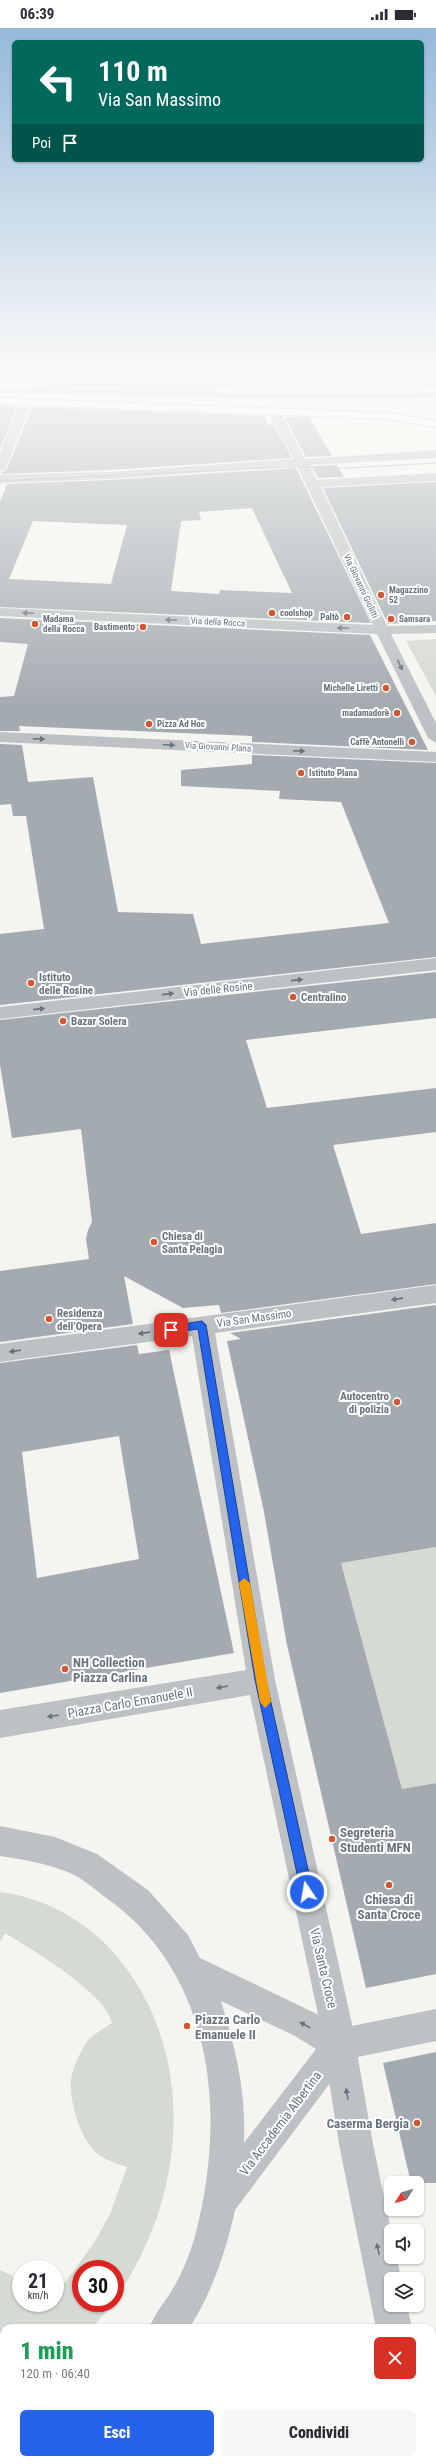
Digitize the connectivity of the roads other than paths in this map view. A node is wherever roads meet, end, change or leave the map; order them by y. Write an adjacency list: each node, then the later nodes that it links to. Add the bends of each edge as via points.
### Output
1 (310, 481): 3 (street, Via Giovanni Giolitti)
2 (371, 481): 3 (street)
3 (312, 484): 6 (street, Via Giovanni Giolitti)
4 (0, 612): 6 (street, Via della Rocca, one-way to 4)
5 (436, 629): 6 (street, Via della Rocca)
6 (382, 630): 8 (street, Via Giovanni Giolitti, one-way to 8)
7 (0, 737): 9 (street, Via Giovanni Plana, one-way to 9)
8 (436, 738)
9 (436, 757)
10 (436, 964): 11 (street, Via delle Rosine, one-way to 10)
11 (0, 1013)
12 (436, 1294): 13 (street, Via San Massimo, one-way to 13)
13 (202, 1325): 14 (street, Via San Massimo, one-way to 14); 15 (street, Via Santa Croce)
14 (0, 1353)
15 (261, 1680): 16 (street, Piazza Carlo Emanuele II, one-way to 16); 20 (street, Via Santa Croce, via 336,2024)
16 (0, 1724)
17 (0, 1841): 18 (street, via 55,1852 86,1865 115,1884 144,1907 168,1935)
18 (192, 1970): 20 (street, one-way to 18, via 306,2025); 21 (street, via 209,2008 226,2080 230,2149)
19 (436, 2025): 20 (street)
20 (338, 2045): 21 (street, Via Accademia Albertina); 23 (street, Via Santa Croce, one-way to 20)
21 (221, 2201): 22 (street, via 208,2248 189,2295)
22 (170, 2324)
23 (393, 2324)

